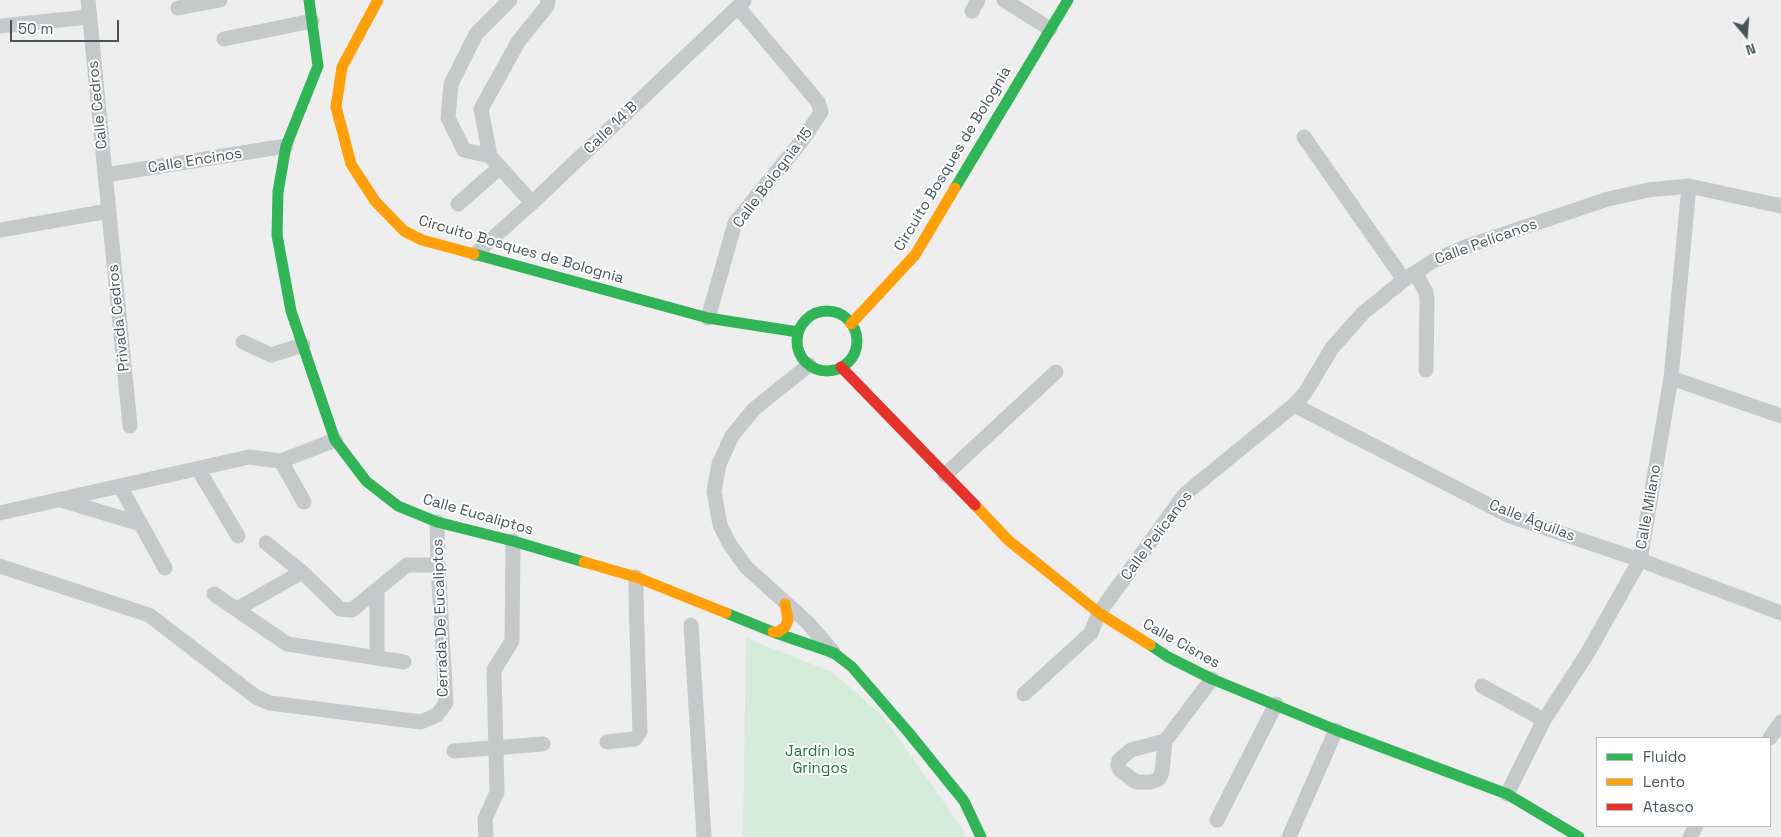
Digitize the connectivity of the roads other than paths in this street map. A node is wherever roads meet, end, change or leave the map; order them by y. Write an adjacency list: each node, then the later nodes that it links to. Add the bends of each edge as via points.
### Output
1 (88, 0): 11 (street, Calle Cedros)
2 (220, 0): 10 (street)
3 (309, 0): 12 (main road)
4 (378, 0): 16 (main road, Circuito Bosques de Bolognia)
5 (510, 0): 19 (street, via 476,34 451,84 448,118 464,150)
6 (548, 0): 19 (street, via 547,6 518,42 481,109)
7 (1004, 0): 14 (street)
8 (1068, 0): 14 (main road, Circuito Bosques de Bolognia)
9 (742, 3): 22 (street, Calle 14 B); 29 (street, Calle Bolognia 15, via 818,102 821,112 735,223)
10 (178, 8)
11 (89, 17): 13 (street); 20 (street, Calle Cedros)
12 (312, 21): 15 (street); 16 (main road)
13 (0, 26)
14 (1050, 29): 30 (main road, Circuito Bosques de Bolognia, via 915,255)
15 (224, 39)
16 (330, 67): 18 (main road, Calle Eucaliptos); 27 (main road, Circuito Bosques de Bolognia, via 336,107 351,164 374,202 404,231 422,240)
17 (1304, 137): 28 (street)
18 (286, 146): 20 (street, Calle Encinos); 33 (main road, Calle Eucaliptos, via 278,192 277,235 291,311)
19 (495, 162): 22 (street); 23 (street)
20 (105, 176): 25 (street, Calle Cedros)
21 (1689, 186): 24 (street, Calle Pelícanos); 28 (street, Calle Pelícanos, via 1648,190 1608,200 1468,246 1432,261); 38 (street, Calle Milano)
22 (532, 203): 27 (street, Calle 14 B)
23 (458, 204)
24 (1781, 206)
25 (109, 211): 26 (street); 41 (street, Privada Cedros)
26 (0, 230)
27 (475, 254): 29 (main road, Circuito Bosques de Bolognia)
28 (1410, 276): 36 (street, via 1426,292); 39 (street, Calle Pelícanos, via 1363,313 1332,348 1305,394)
29 (708, 318): 31 (main road, Circuito Bosques de Bolognia)
30 (851, 324): 31 (main road, via 839,313 819,312 810,316); 35 (main road, via 856,332 856,349)
31 (798, 332): 34 (main road, via 798,350)
32 (243, 342): 33 (street, via 271,355)
33 (303, 345): 42 (main road, Calle Eucaliptos)
34 (809, 365): 35 (main road, via 824,371); 63 (street, via 754,409 732,436 719,464 714,491 720,525 729,543 746,567)
35 (841, 367): 45 (main road, Calle Cisnes)
36 (1426, 370)
37 (1056, 372): 45 (street)
38 (1671, 378): 40 (street); 55 (street, Calle Milano)
39 (1294, 405): 55 (street, Calle Águilas, via 1510,516); 65 (street, Calle Pelícanos, via 1185,494)
40 (1781, 416)
41 (130, 426)
42 (335, 440): 43 (street); 50 (main road, Calle Eucaliptos, via 366,481 398,506)
43 (281, 461): 44 (street, via 249,457); 48 (street)
44 (198, 469): 46 (street); 52 (street)
45 (945, 475): 65 (main road, Calle Cisnes, via 1008,540)
46 (120, 486): 47 (street); 51 (street)
47 (60, 500): 49 (street); 51 (street)
48 (304, 502)
49 (0, 513)
50 (437, 522): 53 (main road, Calle Eucaliptos); 56 (street, Cerrada De Eucaliptos)
51 (142, 524): 58 (street)
52 (238, 536)
53 (514, 541): 60 (main road, Calle Eucaliptos); 85 (street, via 512,641 494,670)
54 (266, 543): 59 (street)
55 (1640, 560): 66 (street, Calle Águilas); 76 (street, Calle Milano, via 1587,654)
56 (438, 565): 57 (street, Cerrada De Eucaliptos, via 446,702 437,715 421,722 270,702 256,697 149,615); 61 (street, via 407,565)
57 (0, 566)
58 (165, 568)
59 (302, 572): 61 (street, via 340,609 352,610); 64 (street)
60 (636, 578): 68 (main road, Calle Eucaliptos); 82 (street, via 640,732 635,739)
61 (377, 591): 70 (street)
62 (214, 594): 64 (street)
63 (785, 604): 68 (main road, via 788,620 785,627); 69 (street, via 816,631)
64 (237, 609): 70 (street, via 287,644)
65 (1099, 613): 72 (main road, Calle Cisnes, via 1168,657); 74 (street, Calle Pelícanos, via 1091,633)
66 (1781, 613)
67 (690, 625): 91 (street)
68 (773, 632): 69 (main road, Calle Eucaliptos)
69 (834, 654): 79 (main road, Calle Eucaliptos, via 852,668)
70 (377, 658): 71 (street)
71 (404, 662)
72 (1212, 679): 75 (main road, Calle Cisnes); 81 (street)
73 (1482, 686): 76 (street)
74 (1024, 694)
75 (1276, 704): 78 (main road, Calle Cisnes); 89 (street)
76 (1544, 720): 87 (street, Calle Milano)
77 (1781, 722): 80 (street)
78 (1336, 730): 87 (main road, Calle Cisnes); 93 (street)
79 (909, 733): 83 (main road); 88 (main road, via 916,758); 92 (main road, Calle Eucaliptos, via 964,801)
80 (1771, 737)
81 (1165, 741)
82 (607, 742)
83 (932, 743)
84 (543, 744): 85 (street)
85 (496, 748): 86 (street); 90 (street, via 497,792 485,819)
86 (454, 751)
87 (1507, 794): 94 (main road, Calle Cisnes)
88 (958, 816)
89 (1217, 820)
90 (486, 837)
91 (704, 837)
92 (981, 837)
93 (1289, 837)
94 (1579, 837)

